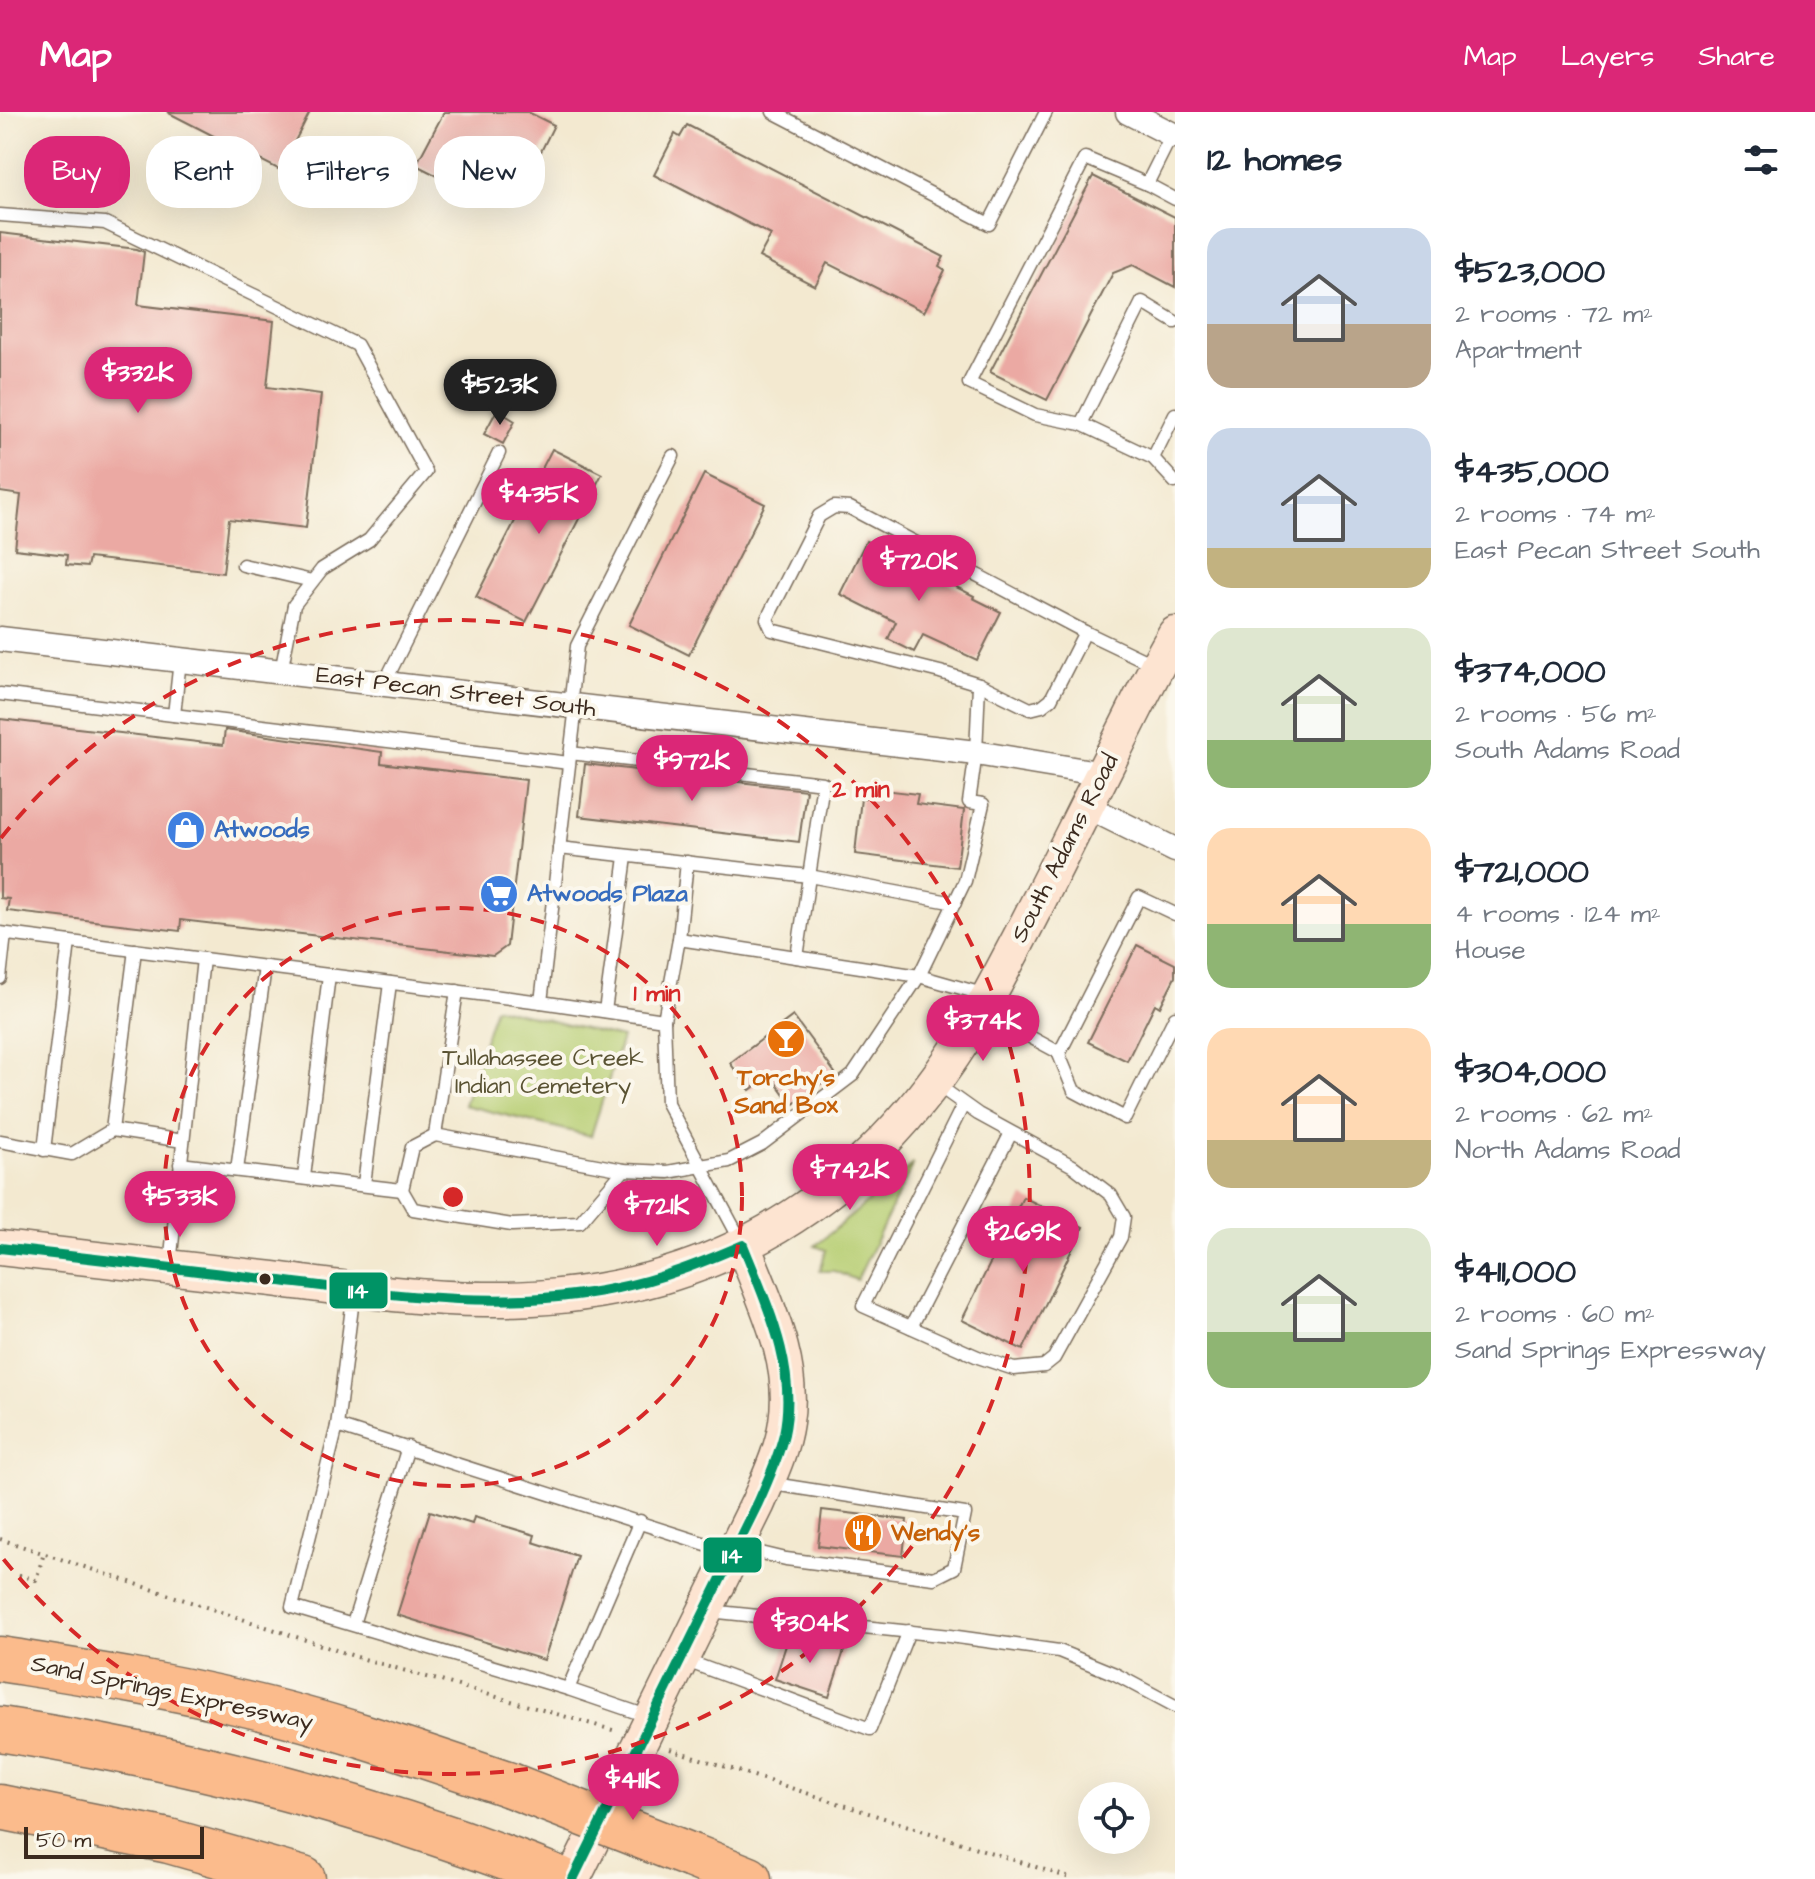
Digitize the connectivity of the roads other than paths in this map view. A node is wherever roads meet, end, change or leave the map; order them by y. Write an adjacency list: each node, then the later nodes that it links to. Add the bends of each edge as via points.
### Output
1 (773, 112): 2 (lane, via 989,224)
2 (1046, 112)
3 (1128, 112): 4 (street)
4 (1173, 135): 5 (lane)
5 (1147, 184): 6 (lane); 10 (lane, via 1085,158 969,383 1035,415)
6 (1175, 199)
7 (0, 215): 16 (lane, via 105,223 357,345 426,472 369,540)
8 (1175, 322): 10 (lane, via 1142,302)
9 (1175, 414): 13 (lane)
10 (1081, 424): 13 (lane)
11 (499, 453): 23 (lane)
12 (673, 456): 26 (lane, via 577,646)
13 (1153, 458): 14 (lane)
14 (1175, 482)
15 (243, 565): 16 (lane)
16 (312, 581): 22 (lane, via 294,605)
17 (1085, 632): 21 (lane); 24 (lane, via 1051,699 1042,706 1030,709); 24 (lane, via 850,508 834,507 819,516 767,619 772,630)
18 (1175, 634): 21 (main road, South Adams Road)
19 (0, 639): 20 (street, East Pecan Street South)
20 (180, 660): 22 (street, East Pecan Street South); 27 (lane)
21 (1157, 666): 30 (main road, South Adams Road)
22 (281, 672): 23 (street, East Pecan Street South)
23 (384, 684): 26 (street, East Pecan Street South)
24 (979, 684): 28 (lane)
25 (0, 694): 27 (lane)
26 (573, 706): 28 (street, East Pecan Street South); 29 (lane)
27 (174, 715): 29 (lane)
28 (976, 753): 30 (street, East Pecan Street South); 37 (lane, via 969,802 983,804)
29 (570, 758): 32 (lane); 36 (lane, via 823,783)
30 (1103, 774): 31 (main road, South Adams Road)
31 (1086, 806): 33 (street); 52 (main road, South Adams Road)
32 (559, 848): 34 (lane); 51 (lane)
33 (1175, 850)
34 (626, 857): 35 (lane); 53 (lane)
35 (687, 862): 36 (lane); 40 (lane)
36 (809, 876): 37 (lane); 43 (lane)
37 (955, 903): 47 (lane)
38 (1175, 914): 56 (lane, via 1139,897)
39 (2, 934): 41 (lane); 48 (lane)
40 (679, 939): 43 (lane); 55 (lane)
41 (69, 942): 42 (lane); 64 (lane)
42 (135, 950): 44 (lane); 59 (lane)
43 (797, 957): 47 (lane)
44 (203, 959): 45 (lane); 63 (lane)
45 (265, 967): 46 (lane); 67 (lane)
46 (329, 975): 49 (lane); 69 (lane)
47 (919, 976): 52 (lane); 66 (lane, via 853,1075 762,1144 729,1161)
48 (0, 978)
49 (390, 983): 50 (lane); 70 (lane)
50 (457, 991): 51 (lane); 61 (lane)
51 (541, 1002): 53 (lane)
52 (985, 1003): 56 (lane); 57 (main road, South Adams Road)
53 (605, 1011): 55 (lane)
54 (1175, 1017): 56 (lane, via 1125,1118 1074,1091)
55 (664, 1020): 66 (lane, via 667,1103)
56 (1059, 1054)
57 (934, 1082): 58 (lane); 72 (main road, South Adams Road, via 910,1115 846,1179 788,1221)
58 (963, 1105): 60 (lane); 76 (lane, via 863,1306)
59 (112, 1130): 63 (lane); 64 (lane, via 72,1154)
60 (1011, 1133): 76 (lane); 76 (lane, via 1073,1166 1111,1195 1124,1217 1121,1237 1054,1358 1044,1366 1014,1369)
61 (435, 1135): 68 (lane); 71 (lane, via 412,1147)
62 (0, 1141): 64 (lane)
63 (183, 1141): 65 (lane)
64 (44, 1150)
65 (180, 1164): 67 (lane); 74 (lane)
66 (702, 1167): 68 (lane); 72 (lane)
67 (237, 1170): 69 (lane)
68 (624, 1170): 71 (lane, via 580,1222 512,1225 413,1209)
69 (304, 1177): 70 (lane)
70 (364, 1184): 71 (lane)
71 (402, 1190)
72 (743, 1245): 75 (main road, South Adams Road, via 663,1277 584,1294 487,1300); 79 (main road, via 784,1356 786,1420)
73 (0, 1248): 74 (main road, South Adams Road)
74 (170, 1267): 75 (main road, South Adams Road)
75 (354, 1289): 77 (lane)
76 (911, 1327)
77 (337, 1426): 78 (lane); 83 (lane, via 292,1607)
78 (408, 1447): 80 (lane); 83 (lane)
79 (767, 1483): 81 (main road); 81 (lane, via 965,1514 954,1568 934,1578)
80 (640, 1521): 81 (lane); 87 (lane)
81 (735, 1550): 82 (main road)
82 (705, 1611): 84 (lane); 86 (main road)
83 (353, 1624): 87 (lane)
84 (909, 1631): 86 (lane, via 870,1729); 88 (lane, via 1059,1651)
85 (0, 1659): 95 (highway, Sand Springs Expressway, bridge, via 149,1683 360,1735 510,1785)
86 (681, 1659): 90 (main road)
87 (568, 1689): 90 (lane)
88 (1175, 1706)
89 (0, 1729): 93 (highway, via 182,1762 377,1813)
90 (646, 1729): 94 (main road)
91 (0, 1807): 92 (highway, via 169,1841)
92 (303, 1879)
93 (560, 1879)
94 (573, 1879)
95 (749, 1879)

